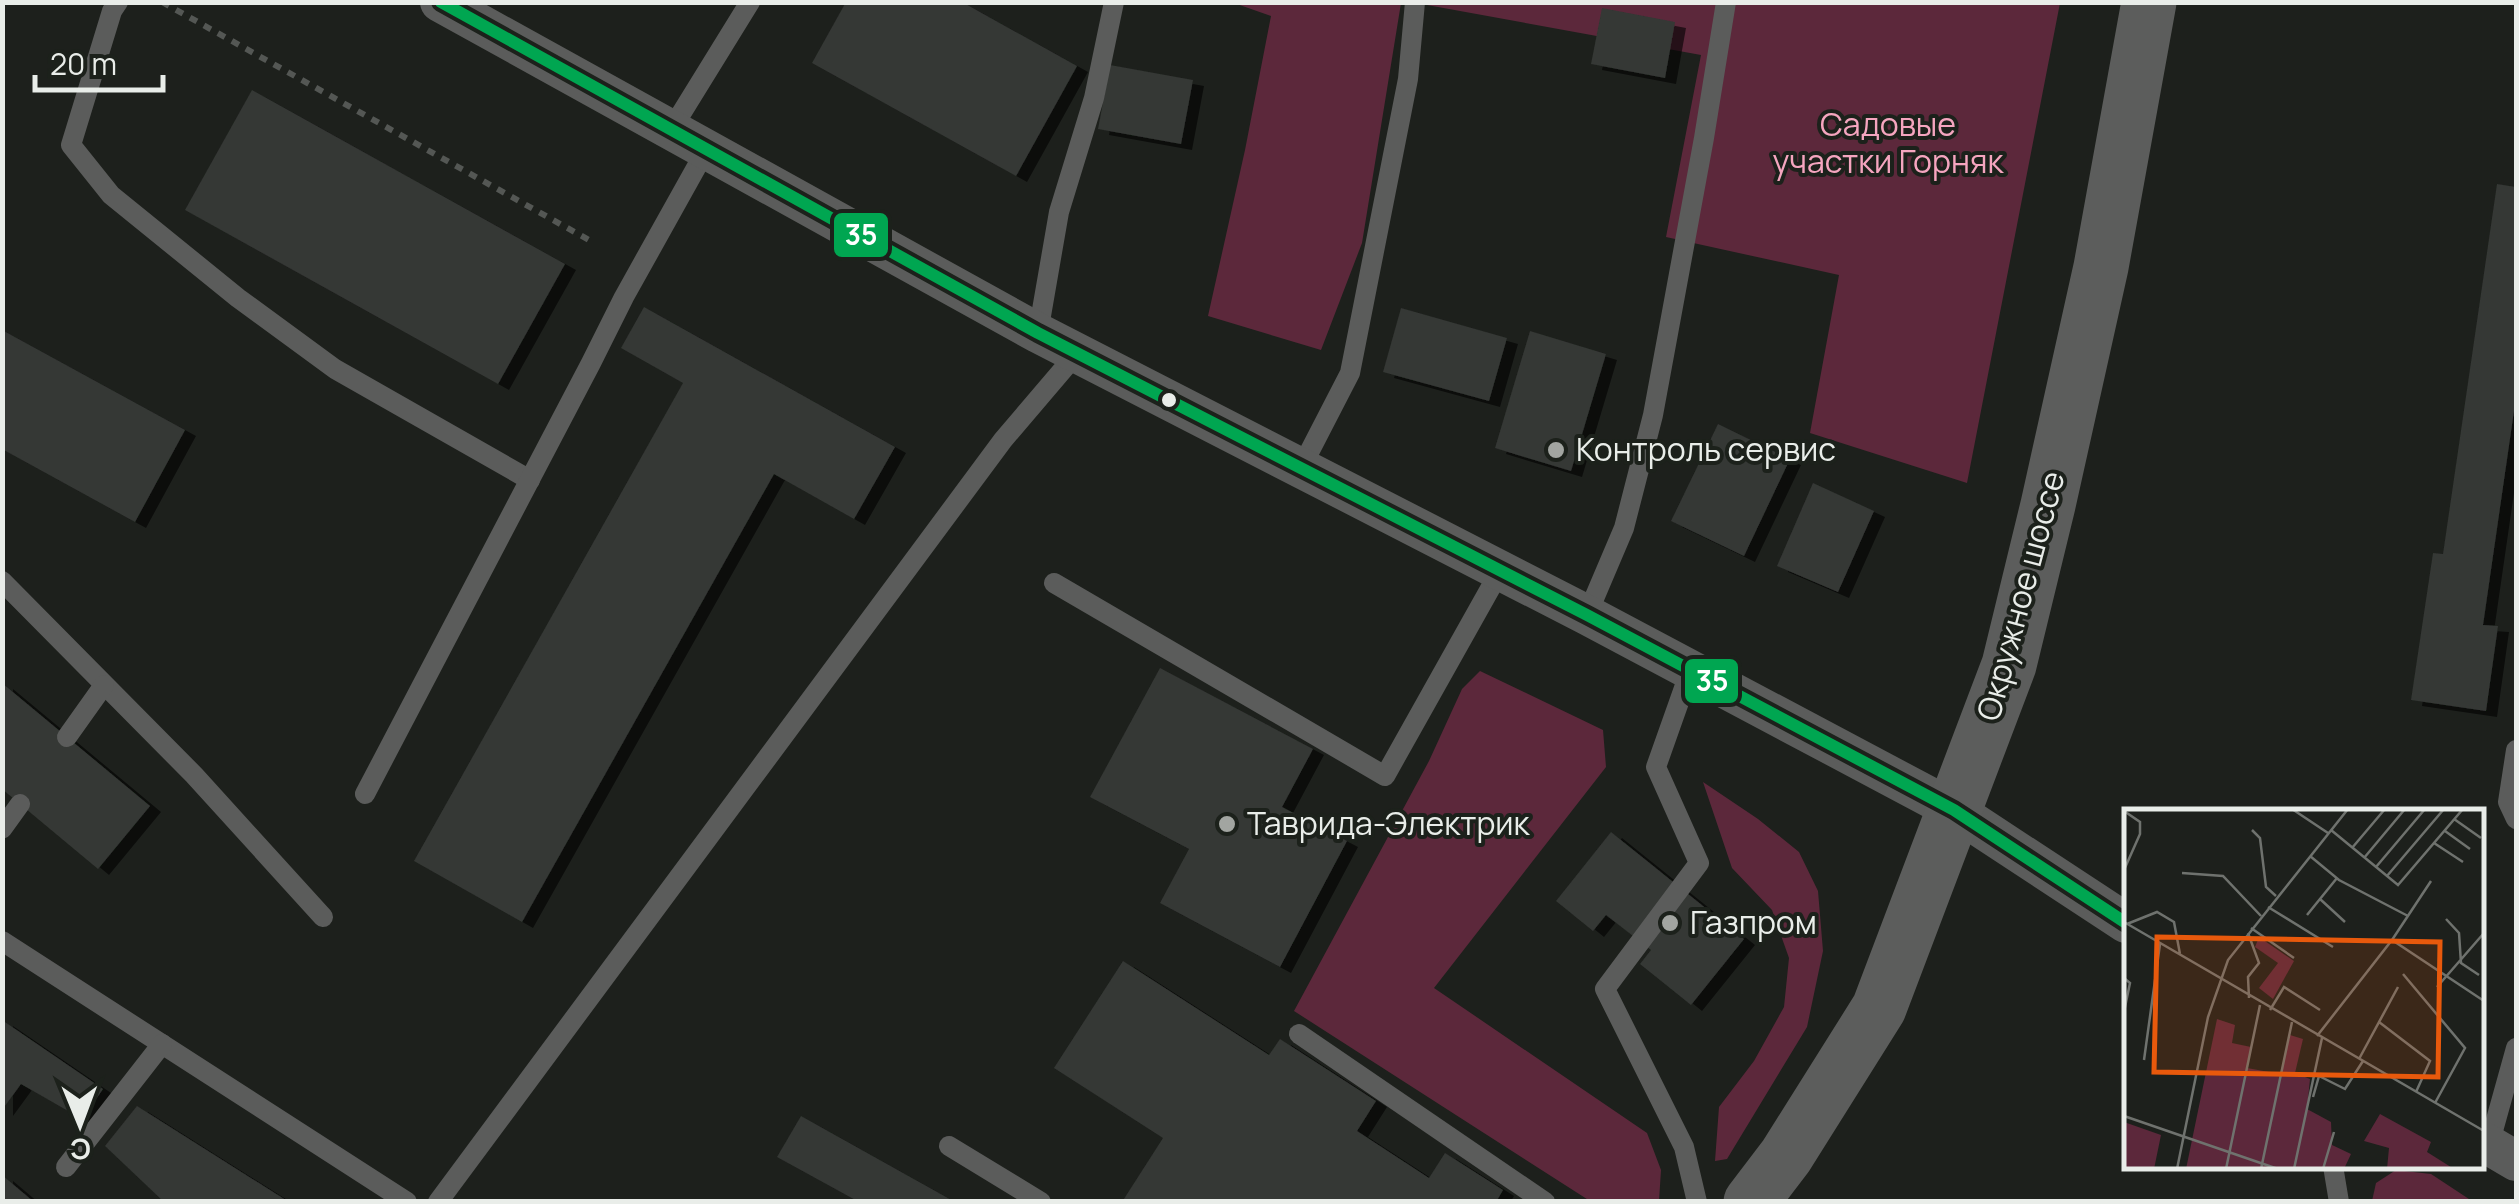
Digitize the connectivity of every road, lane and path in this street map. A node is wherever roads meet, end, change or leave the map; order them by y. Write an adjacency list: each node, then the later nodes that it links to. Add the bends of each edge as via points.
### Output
1 (118, 2): 15 (lane, via 71,146 111,194 335,370)
2 (162, 2): 11 (path)
3 (440, 2): 9 (street)
4 (750, 2): 9 (lane)
5 (1114, 2): 12 (lane, via 1094,98 1058,212)
6 (1415, 2): 14 (lane, via 1408,78 1350,373)
7 (1726, 2): 19 (lane, via 1653,416 1624,528)
8 (2149, 2): 26 (main road, Окружное шоссе, via 2101,267 2048,505 2009,665)
9 (671, 130): 10 (street)
10 (706, 150): 12 (street); 15 (lane)
11 (589, 240)
12 (1038, 333): 13 (street)
13 (1078, 352): 14 (street); 40 (lane, via 991,456)
14 (1301, 468): 16 (street)
15 (530, 480): 24 (lane)
16 (1500, 570): 18 (lane, via 1385,776); 19 (street)
17 (2, 581): 21 (lane)
18 (1054, 582)
19 (1586, 615): 20 (street)
20 (1690, 671): 26 (street); 43 (lane, via 1656,766 1698,863 1605,989 1684,1147)
21 (104, 685): 22 (lane); 29 (lane)
22 (68, 736)
23 (2516, 750): 27 (lane, via 2508,802)
24 (365, 794)
25 (20, 804): 28 (lane)
26 (1954, 810): 30 (street); 44 (main road, Окружное шоссе, via 1879,1008)
27 (2516, 820)
28 (2, 829)
29 (324, 916)
30 (2124, 922)
31 (2, 941): 33 (lane)
32 (1299, 1034): 42 (lane)
33 (162, 1044): 37 (lane); 39 (lane)
34 (2516, 1048): 36 (lane)
35 (949, 1146): 41 (lane)
36 (2496, 1149)
37 (66, 1168)
38 (2334, 1169): 45 (lane)
39 (406, 1202)
40 (438, 1202)
41 (1041, 1202)
42 (1545, 1202)
43 (1698, 1202)
44 (1751, 1202)
45 (2339, 1202)

